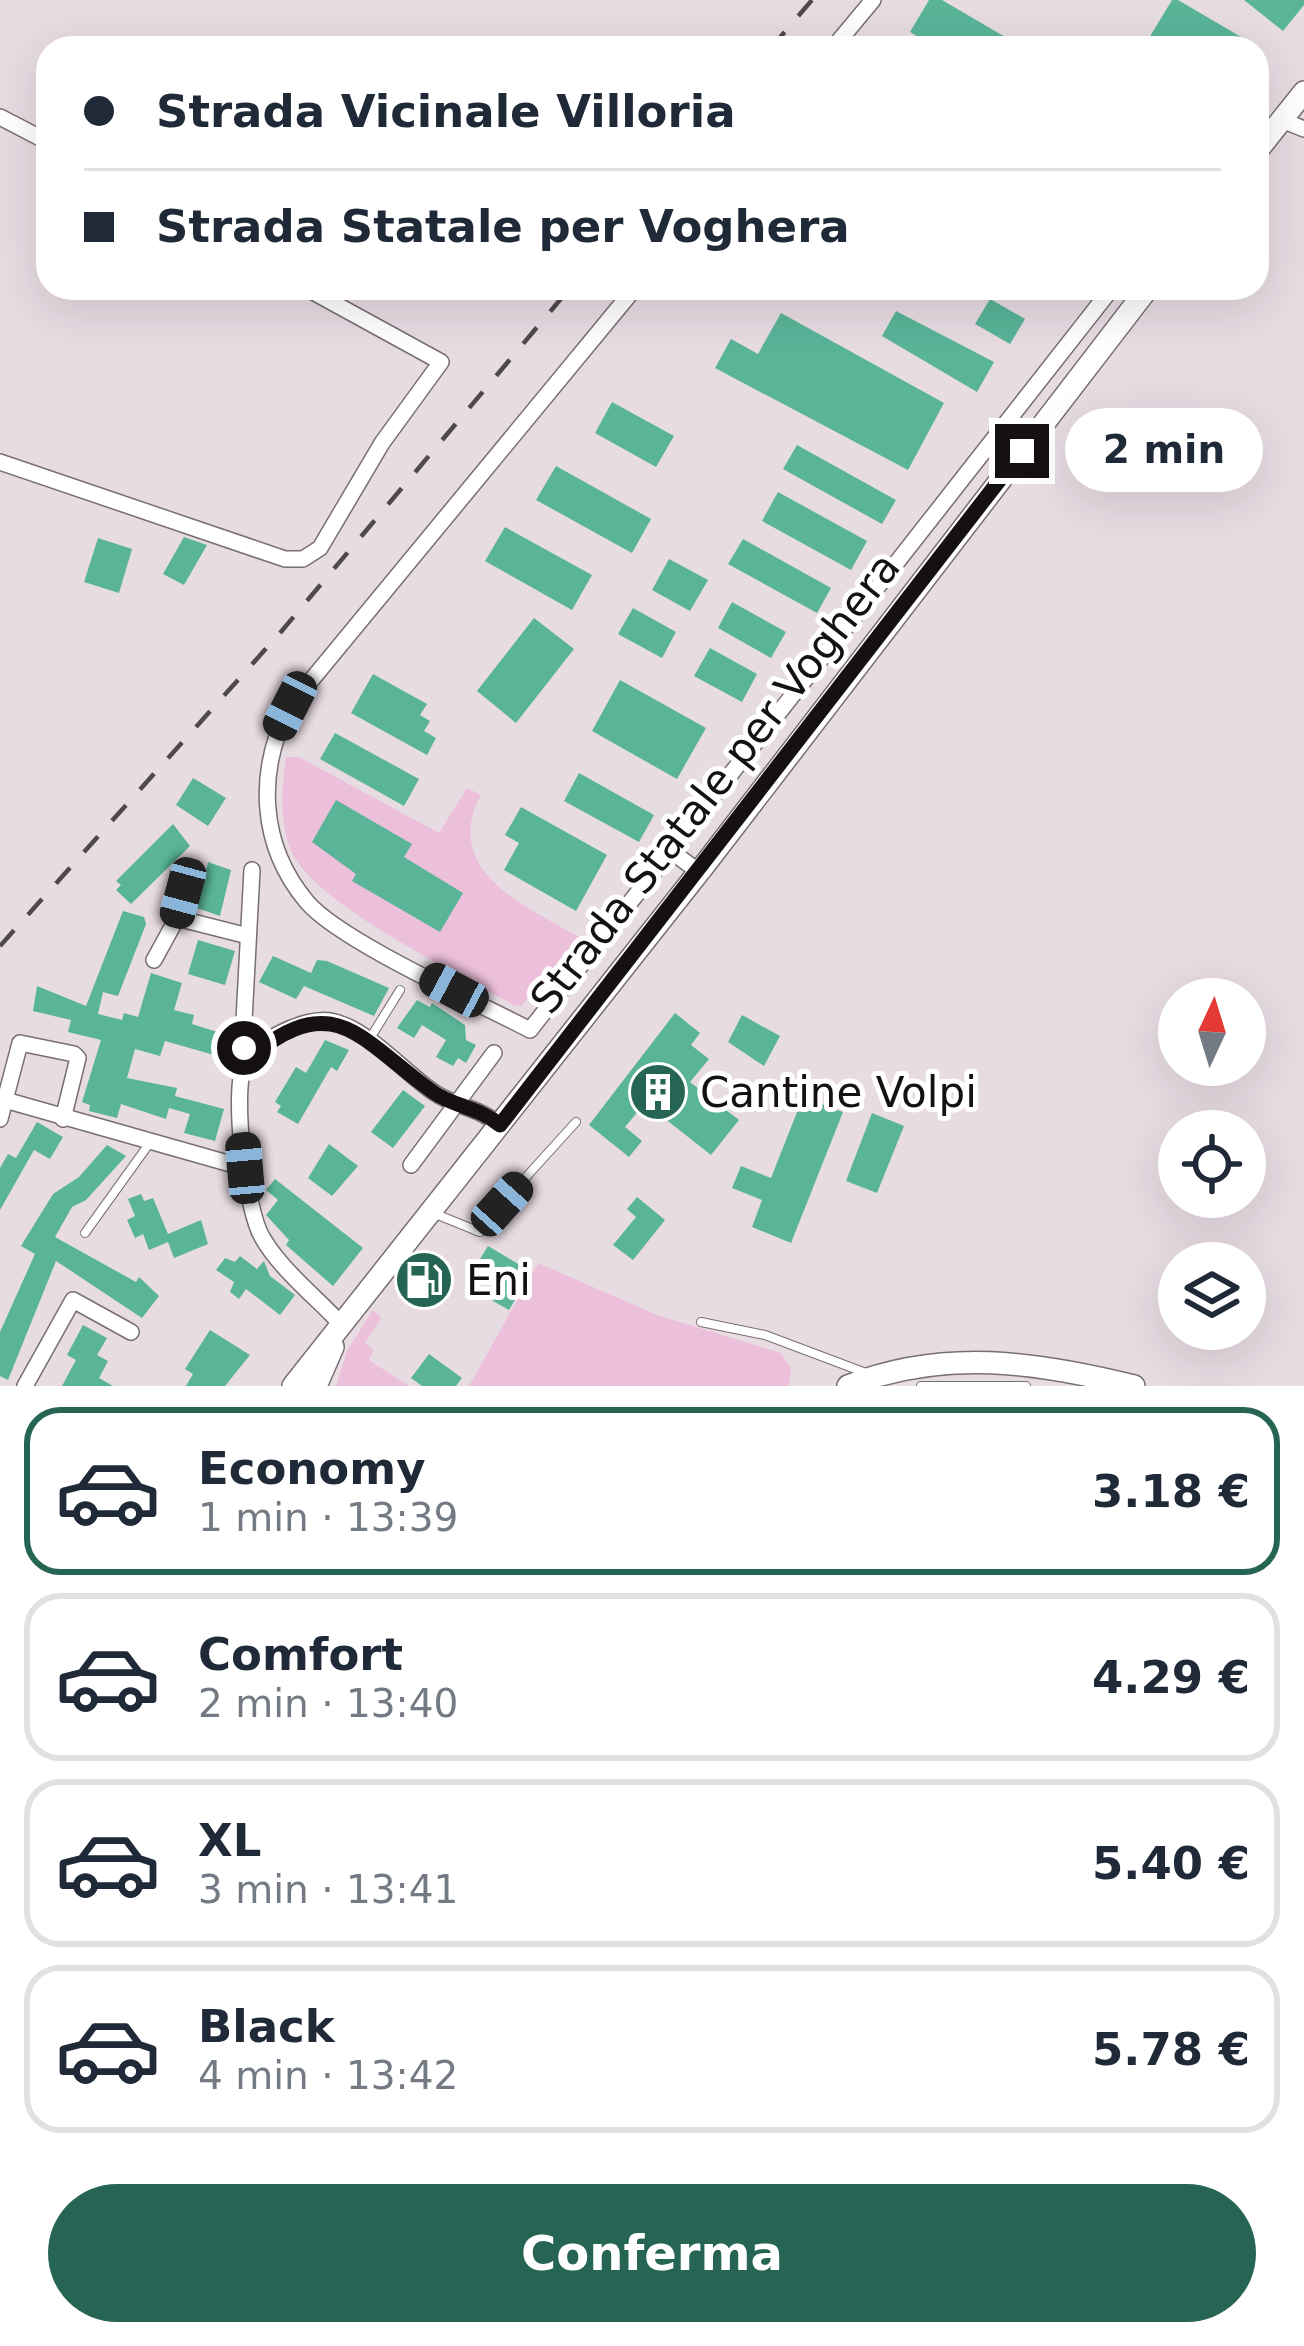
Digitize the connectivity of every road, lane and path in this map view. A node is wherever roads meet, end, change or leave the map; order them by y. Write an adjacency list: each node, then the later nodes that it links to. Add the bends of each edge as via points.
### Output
1 (873, 0): 2 (street)
2 (843, 36)
3 (1304, 92): 5 (main road)
4 (0, 117): 7 (street)
5 (1282, 119): 6 (street); 8 (main road)
6 (1304, 129)
7 (36, 136)
8 (1269, 136)
9 (328, 300): 15 (street, via 441,362 309,557 285,560)
10 (625, 300): 16 (street, via 290,706 272,748 266,800 277,856 310,906 530,1030)
11 (1103, 300): 13 (street)
12 (1139, 300): 14 (main road, Strada Statale per Voghera)
13 (1078, 333): 14 (street); 16 (street)
14 (1100, 351): 19 (main road, Strada Statale per Voghera)
15 (0, 462)
16 (671, 850): 19 (street)
17 (190, 868): 20 (street)
18 (252, 870): 21 (street)
19 (699, 872): 32 (main road, Strada Statale per Voghera)
20 (177, 918): 21 (street); 22 (street)
21 (248, 937): 26 (street)
22 (154, 960)
23 (400, 990): 24 (lane)
24 (368, 1043): 26 (street, via 334,1022 308,1023); 28 (street)
25 (494, 1053): 28 (street)
26 (249, 1058): 35 (street, via 242,1075)
27 (5, 1100): 29 (street); 30 (street); 30 (street, via 20,1043 74,1054)
28 (459, 1102): 32 (street); 34 (street)
29 (0, 1119)
30 (63, 1119): 33 (street)
31 (576, 1122): 36 (lane, via 479,1232)
32 (500, 1125): 36 (main road, Strada Statale per Voghera)
33 (150, 1142): 35 (street); 37 (lane)
34 (411, 1165)
35 (245, 1168): 39 (street, via 261,1236)
36 (431, 1212): 39 (main road, Strada Statale per Voghera)
37 (85, 1233)
38 (701, 1322): 41 (lane, via 765,1335)
39 (342, 1325): 43 (main road, Strada Statale per Voghera); 44 (main road, Strada Statale per Voghera)
40 (130, 1332): 42 (street, via 73,1300)
41 (873, 1376): 45 (main road); 48 (main road, via 980,1360)
42 (26, 1386)
43 (293, 1386)
44 (316, 1386)
45 (848, 1386)
46 (921, 1386): 47 (lane)
47 (1026, 1386)
48 (1134, 1386)

